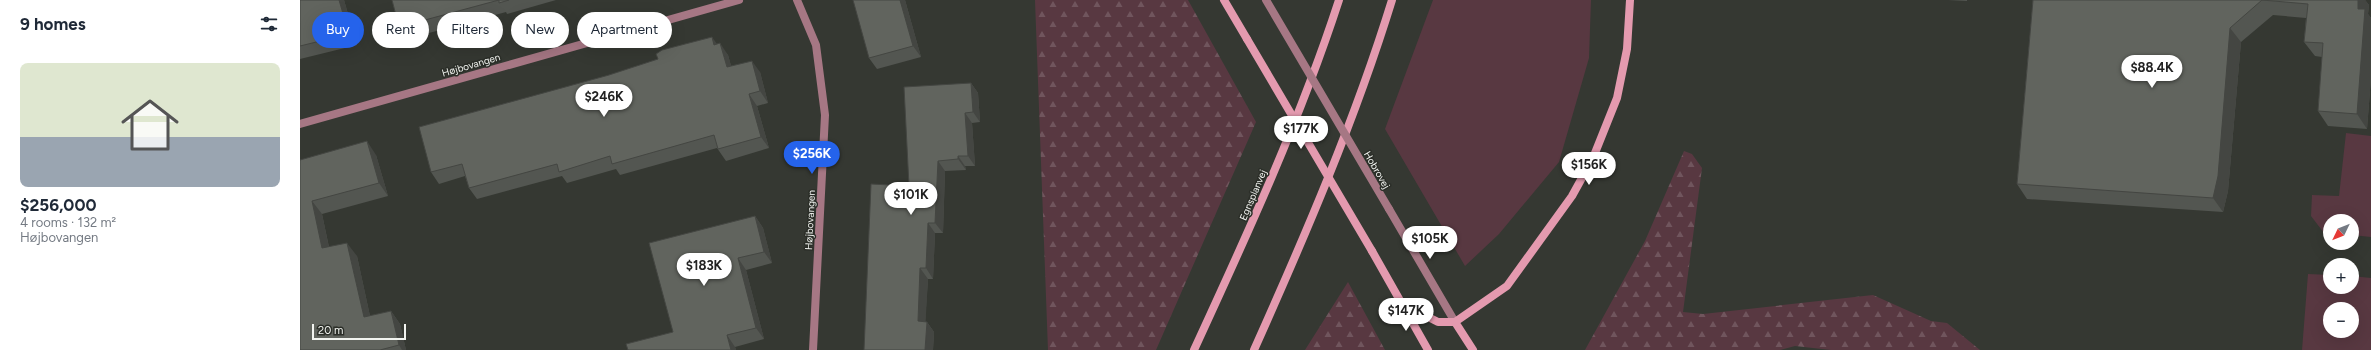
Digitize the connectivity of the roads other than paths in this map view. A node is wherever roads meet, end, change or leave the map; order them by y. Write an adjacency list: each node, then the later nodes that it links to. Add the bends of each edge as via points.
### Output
1 (739, 0): 8 (street, Højbovangen)
2 (797, 0): 11 (street, Højbovangen, via 816,45 825,115)
3 (1224, 0): 9 (main road, bridge)
4 (1266, 0): 10 (street, Hobrovej, bridge)
5 (1340, 0): 12 (main road, Egnsplanvej, via 1260,205)
6 (1392, 0): 13 (main road, via 1364,83 1314,212)
7 (1630, 0): 10 (main road, via 1627,49 1617,98 1593,158 1572,196 1507,286)
8 (300, 124)
9 (1403, 304): 10 (main road, via 1420,315 1438,322); 14 (main road)
10 (1455, 322): 15 (main road, Hobrovej)
11 (813, 350)
12 (1194, 350)
13 (1254, 350)
14 (1428, 350)
15 (1473, 350)

